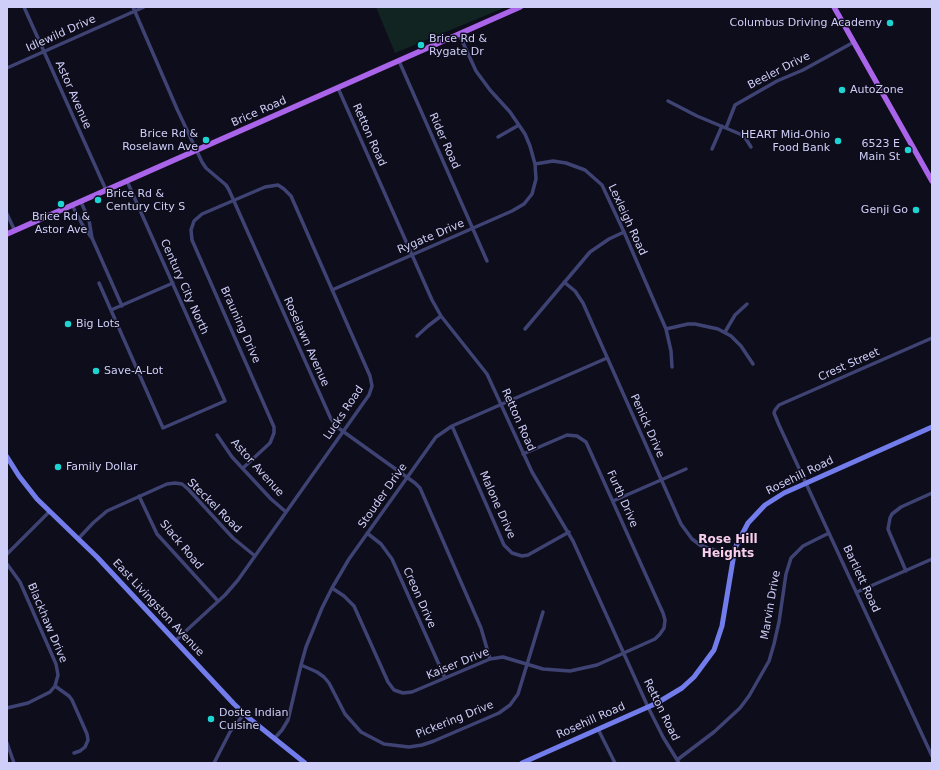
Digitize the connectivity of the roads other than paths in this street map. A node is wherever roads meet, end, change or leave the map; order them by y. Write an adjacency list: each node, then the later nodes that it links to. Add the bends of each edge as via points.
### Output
1 (24, 7): 8 (street, Astor Avenue)
2 (144, 7): 5 (street, Idlewild Drive)
3 (520, 7): 6 (main road, Brice Road)
4 (834, 7): 7 (main road)
5 (134, 9): 8 (street, Idlewild Drive); 18 (street, Roselawn Avenue)
6 (459, 34): 9 (main road, Brice Road); 13 (street, via 480,77)
7 (854, 42): 14 (street, Beeler Drive, via 735,105); 21 (main road)
8 (44, 51): 10 (street, Idlewild Drive); 22 (street, Astor Avenue)
9 (399, 61): 11 (main road, Brice Road); 27 (street, Rider Road)
10 (7, 68)
11 (338, 88): 18 (main road, Brice Road); 32 (street, Retton Road)
12 (668, 101): 14 (street, via 691,114)
13 (519, 125): 15 (street); 19 (street, via 530,146)
14 (724, 127): 16 (street, via 744,136); 17 (street, Beeler Drive)
15 (498, 137)
16 (751, 147)
17 (712, 149)
18 (197, 150): 20 (main road, Brice Road); 23 (street, Roselawn Avenue, via 206,168 226,185)
19 (535, 164): 27 (street, Rygate Drive, via 536,179 532,194 524,204); 29 (street, Lexleigh Road, via 553,161 566,163 590,174 602,185)
20 (127, 181): 22 (main road, Brice Road); 36 (street, Century City North)
21 (932, 182)
22 (106, 190): 24 (main road, Brice Road)
23 (234, 200): 37 (street, Lucks Road, via 268,186 278,185 284,189 291,196); 54 (street, Roselawn Avenue, via 331,419); 58 (street, Brauning Drive, via 198,217 191,230 192,240 274,427 270,443)
24 (80, 202): 25 (main road, Brice Road); 31 (street, via 89,220)
25 (72, 205): 28 (main road, Brice Road); 31 (street)
26 (7, 214): 28 (street)
27 (473, 228): 32 (street, Rygate Drive); 33 (street, Rider Road)
28 (14, 231): 30 (main road, Brice Road)
29 (624, 232): 34 (street, via 590,252); 43 (street, Lexleigh Road)
30 (7, 234)
31 (92, 238): 39 (street)
32 (412, 255): 37 (street, Rygate Drive); 41 (street, Retton Road)
33 (487, 261)
34 (564, 282): 42 (street); 47 (street, Penick Drive, via 583,303)
35 (99, 283): 40 (street)
36 (173, 283): 39 (street); 40 (street, Century City North, via 225,401 163,428)
37 (332, 290): 54 (street, Lucks Road, via 372,386 369,395)
38 (747, 304): 44 (street, via 735,316)
39 (122, 306): 40 (street)
40 (111, 310)
41 (442, 316): 45 (street); 50 (street, Retton Road, via 486,371)
42 (525, 329)
43 (666, 329): 44 (street, via 695,324 711,326); 49 (street, Lexleigh Road)
44 (725, 332): 48 (street, via 742,346)
45 (417, 336)
46 (932, 338): 51 (street, Crest Street, via 783,404)
47 (607, 358): 50 (street, Stouder Drive); 61 (street, Penick Drive)
48 (753, 364)
49 (672, 367)
50 (501, 404): 52 (street, Stouder Drive); 56 (street, Retton Road)
51 (775, 410): 62 (street, Bartlett Road, via 775,416)
52 (452, 426): 60 (street, Stouder Drive, via 436,437); 68 (street, Malone Drive, via 504,545 512,553 517,556 528,555)
53 (932, 427): 62 (street, Rosehill Road)
54 (343, 431): 60 (street, Roselawn Avenue); 67 (street, Lucks Road)
55 (217, 435): 58 (street, Astor Avenue)
56 (523, 454): 65 (street, Furth Drive, via 562,437 577,436 586,442); 68 (street, Retton Road, via 537,483)
57 (7, 458): 66 (street, East Livingston Avenue)
58 (242, 468): 67 (street, Astor Avenue)
59 (686, 469): 61 (street)
60 (407, 477): 69 (street, Stouder Drive); 85 (street, Roselawn Avenue, via 418,485 422,492 479,621)
61 (661, 480): 65 (street); 73 (street, Penick Drive, via 681,524 692,539 708,548)
62 (806, 483): 70 (street, Bartlett Road); 73 (street, Rosehill Road, via 777,497 759,510 743,531)
63 (932, 494): 77 (street, via 901,507 890,518 888,529)
64 (139, 496): 71 (street, Steckel Road, via 107,511); 74 (street, Steckel Road, via 171,483 182,484 233,538); 80 (street, Slack Road, via 157,534)
65 (613, 501): 82 (street, Furth Drive, via 663,613)
66 (49, 512): 71 (street, East Livingston Avenue); 72 (street)
67 (286, 512): 74 (street, Lucks Road)
68 (569, 532): 84 (street, Retton Road)
69 (367, 533): 78 (street, Stouder Drive); 88 (street, Creon Drive, via 381,544 392,558)
70 (829, 533): 79 (street, Bartlett Road); 98 (street, Marvin Drive, via 802,546 791,558 774,644 750,696 714,732)
71 (78, 539): 83 (street, East Livingston Avenue)
72 (7, 554)
73 (733, 555): 90 (street, Rosehill Road, via 725,617 714,650 685,685)
74 (255, 556): 80 (street, Lucks Road)
75 (932, 559): 77 (street)
76 (7, 564): 89 (street, Blackhaw Drive, via 20,582 56,664 58,675)
77 (906, 571): 79 (street)
78 (332, 588): 87 (street, Stouder Drive, via 313,628); 88 (street, Kaiser Drive, via 354,606 394,690 408,693)
79 (857, 592): 97 (street, Bartlett Road)
80 (218, 601): 83 (street, Lucks Road)
81 (543, 612): 86 (street, Pickering Drive)
82 (664, 628): 84 (street, Kaiser Drive, via 655,639)
83 (175, 641): 92 (street, East Livingston Avenue)
84 (624, 653): 86 (street, Kaiser Drive, via 597,665 570,671 543,669); 90 (street, Retton Road)
85 (490, 659): 86 (street, Kaiser Drive, via 503,657); 88 (street, Kaiser Drive)
86 (527, 664): 87 (street, Pickering Drive, via 518,694 505,709 434,742 409,747 384,744 361,732 345,714 324,677)
87 (300, 665): 94 (street, Stouder Drive, via 290,715 286,725)
88 (445, 678)
89 (55, 686): 91 (street, via 50,692 35,700); 96 (street, via 72,700 87,734 85,747)
90 (648, 707): 93 (street, Rosehill Road); 98 (street, Retton Road, via 662,737)
91 (7, 708)
92 (244, 714): 94 (street, East Livingston Avenue); 100 (street, via 230,732)
93 (598, 729): 102 (street, Rosehill Road); 103 (street)
94 (274, 740): 101 (street, East Livingston Avenue)
95 (7, 743): 99 (street)
96 (74, 753)
97 (932, 756)
98 (678, 761)
99 (14, 763)
100 (214, 763)
101 (305, 763)
102 (522, 763)
103 (615, 763)

